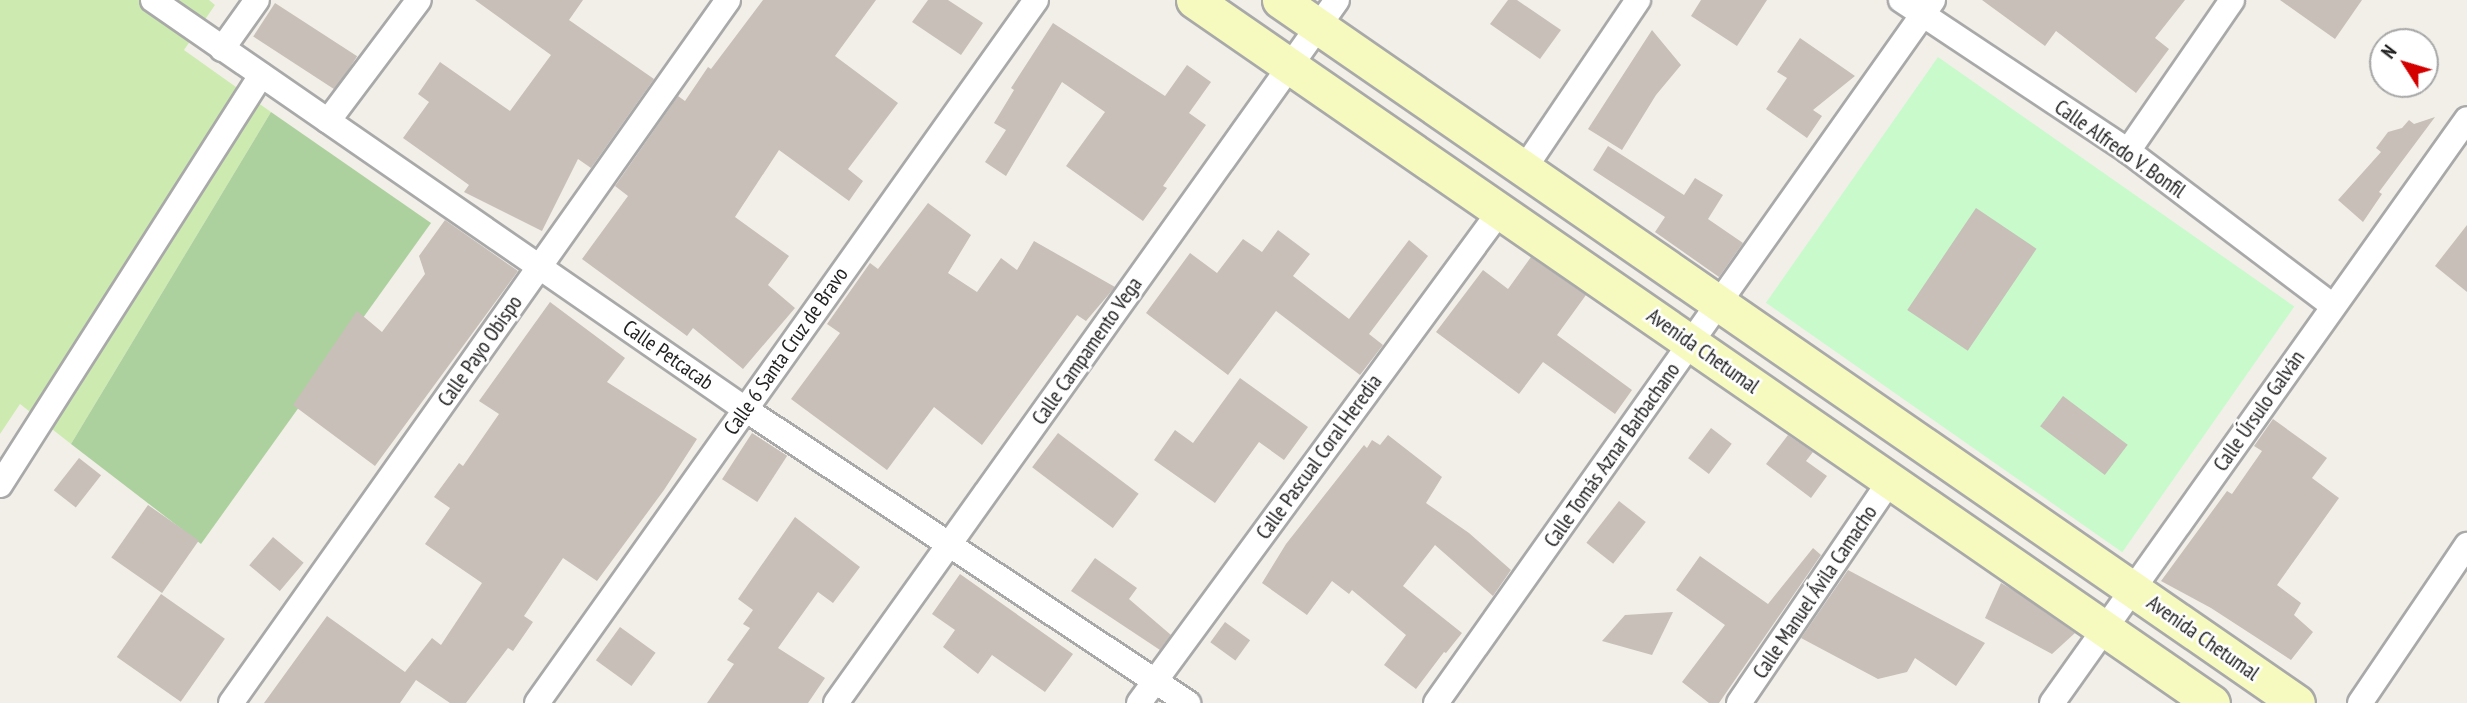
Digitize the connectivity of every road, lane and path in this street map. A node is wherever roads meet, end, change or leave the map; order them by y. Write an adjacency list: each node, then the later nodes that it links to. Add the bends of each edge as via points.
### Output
1 (153, 0): 13 (street, Calle Petcacab)
2 (257, 0): 13 (street)
3 (419, 0): 17 (street)
4 (728, 0): 21 (street, Calle Payo Obispo)
5 (1036, 0): 25 (street, Calle 6 Santa Cruz de Bravo)
6 (1194, 0): 14 (main road, Avenida Chetumal)
7 (1280, 0): 12 (main road, Avenida Chetumal)
8 (1638, 0): 19 (street)
9 (1901, 0): 11 (street, Calle Alfredo V. Bonfil)
10 (2232, 0): 18 (street)
11 (1928, 7): 18 (street, Calle Alfredo V. Bonfil); 22 (street, Calle Tomás Aznar Barbachano)
12 (1328, 13): 14 (street, Calle Campamento Vega); 19 (main road, Avenida Chetumal)
13 (222, 49): 15 (street, Calle Petcacab)
14 (1289, 66): 20 (main road, Avenida Chetumal); 28 (street, Calle Campamento Vega)
15 (261, 75): 17 (street, Calle Petcacab); 27 (street)
16 (2467, 119): 23 (street, Calle Úrsulo Galván)
17 (328, 121): 21 (street, Calle Petcacab)
18 (2128, 152): 23 (street, Calle Alfredo V. Bonfil)
19 (1524, 169): 22 (main road, Avenida Chetumal)
20 (1500, 211): 24 (main road, Avenida Chetumal); 32 (street, Calle Pascual Coral Heredia)
21 (540, 266): 25 (street, Calle Petcacab); 33 (street, Calle Payo Obispo)
22 (1719, 303): 24 (street, Calle Tomás Aznar Barbachano); 30 (main road, Avenida Chetumal)
23 (2333, 306): 30 (street, Calle Úrsulo Galván)
24 (1691, 343): 26 (main road, Avenida Chetumal); 38 (street, Calle Tomás Aznar Barbachano)
25 (745, 409): 28 (street, Calle Petcacab); 34 (street, Calle 6 Santa Cruz de Bravo)
26 (1891, 481): 31 (main road, Avenida Chetumal); 39 (street, Calle Manuel Ávila Camacho)
27 (0, 485)
28 (949, 545): 32 (street, Calle Petcacab); 35 (street, Calle Campamento Vega)
29 (2467, 545): 43 (street)
30 (2132, 589): 31 (street, Calle Úrsulo Galván); 42 (main road, Avenida Chetumal)
31 (2105, 629): 40 (street, Calle Úrsulo Galván); 41 (main road, Avenida Chetumal)
32 (1156, 680): 36 (street, Calle Pascual Coral Heredia); 37 (street, Calle Petcacab)
33 (231, 703)
34 (537, 703)
35 (836, 703)
36 (1139, 703)
37 (1188, 703)
38 (1436, 703)
39 (1739, 703)
40 (2052, 703)
41 (2212, 703)
42 (2297, 703)
43 (2360, 703)

